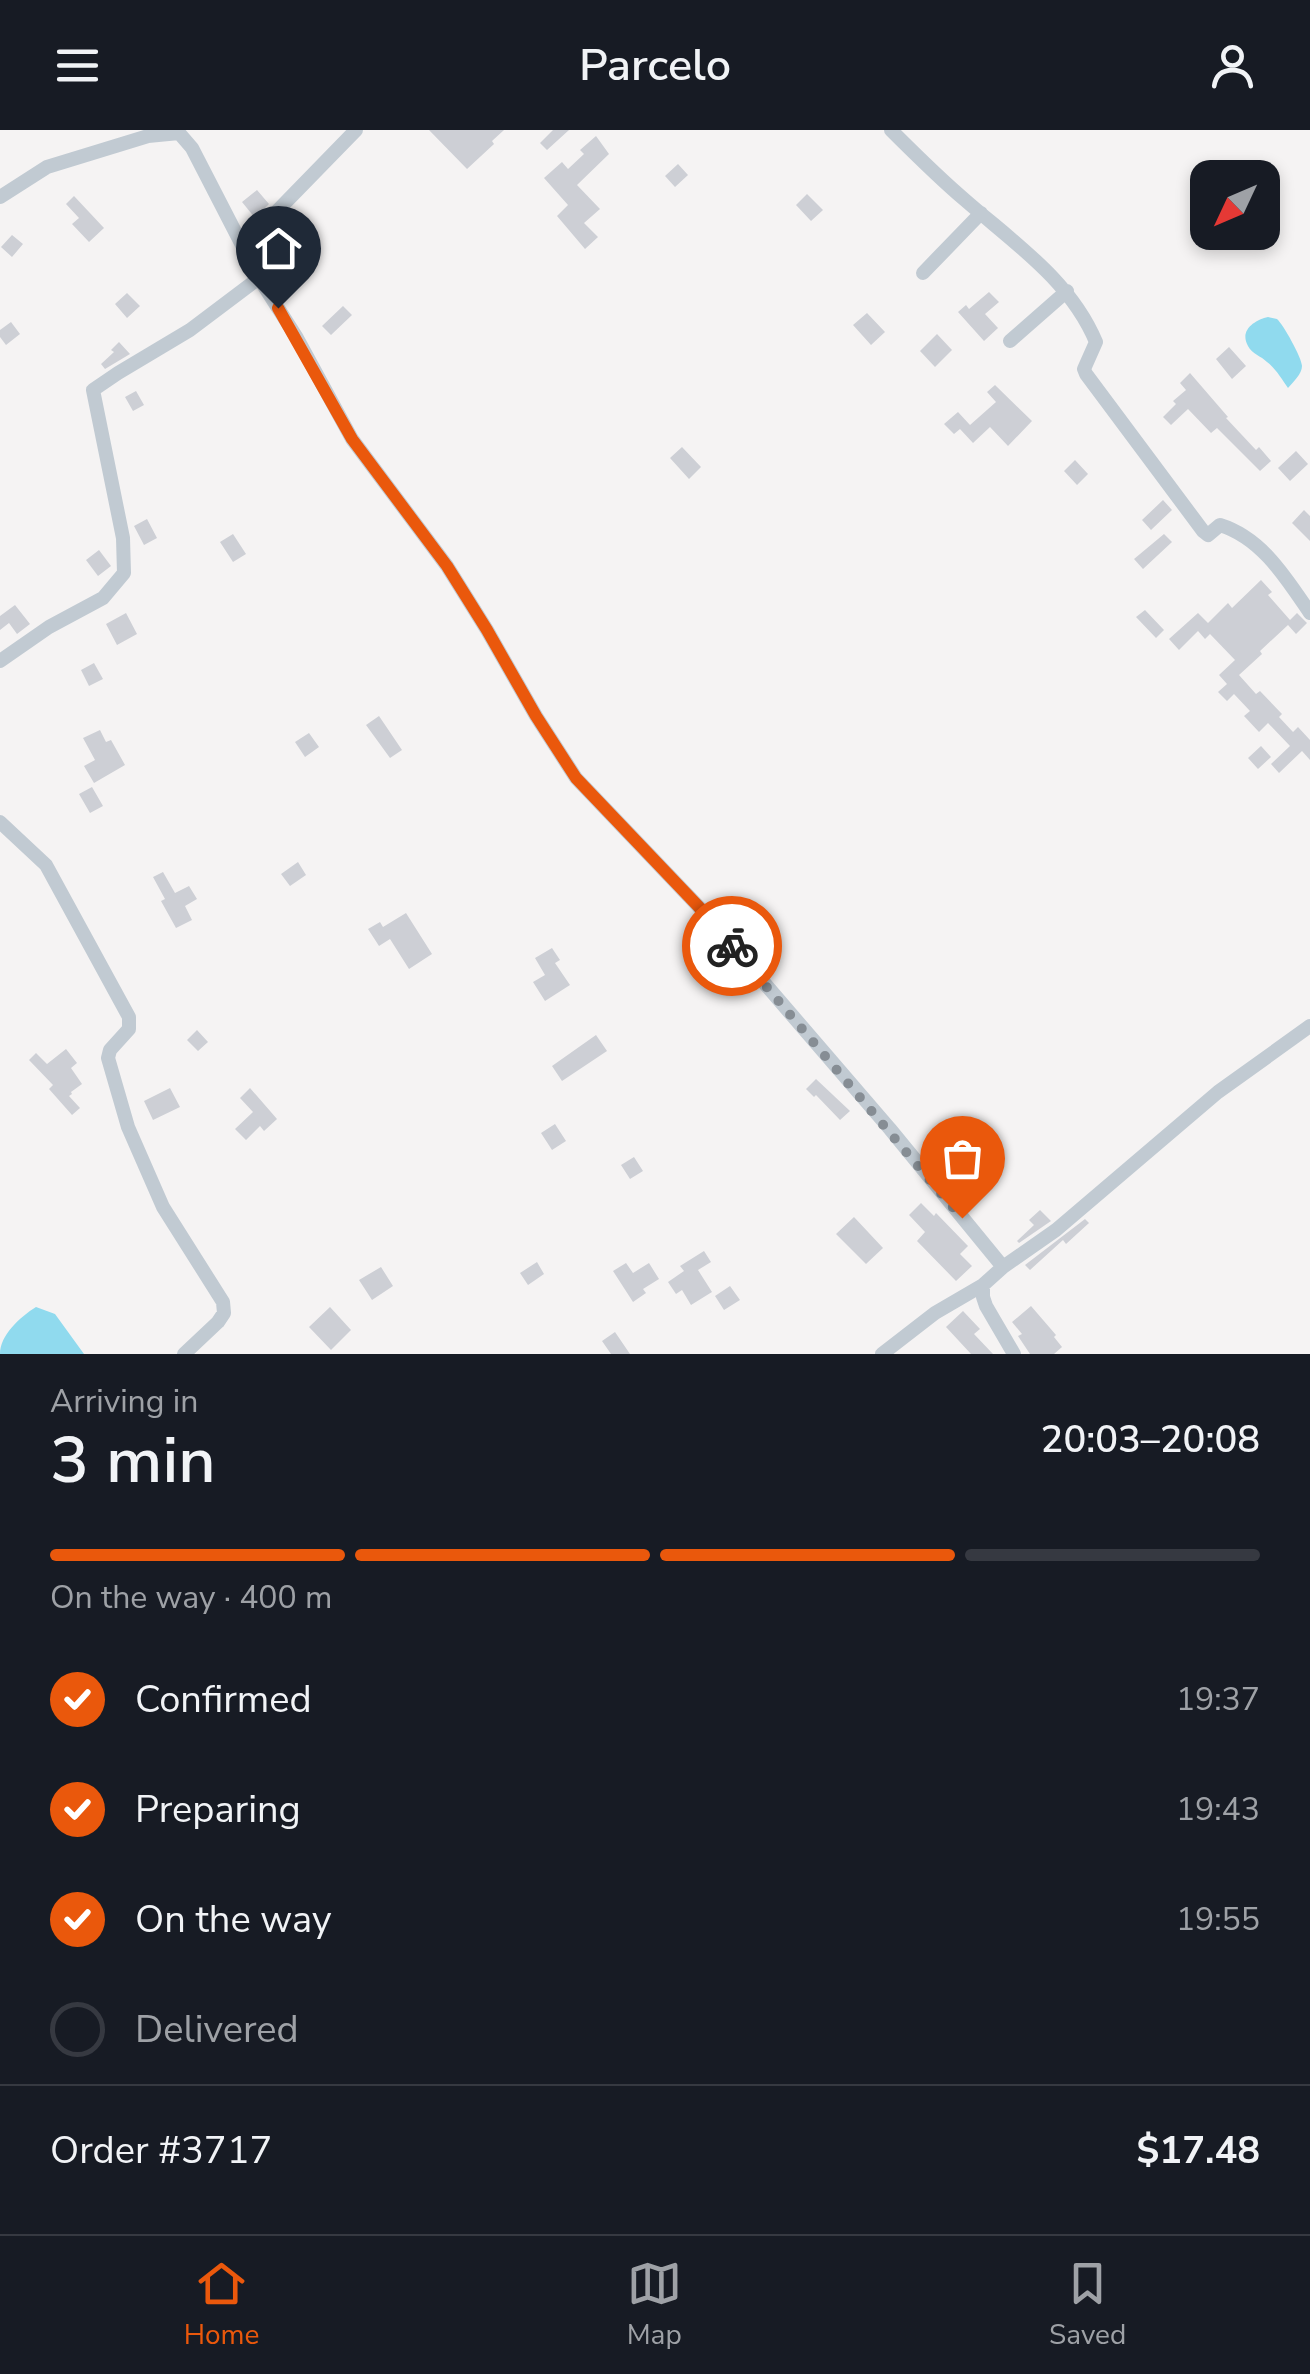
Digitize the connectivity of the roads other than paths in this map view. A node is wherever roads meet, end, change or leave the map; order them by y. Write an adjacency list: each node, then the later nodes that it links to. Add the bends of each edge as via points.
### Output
1 (356, 130): 6 (street)
2 (891, 130): 5 (street)
3 (180, 131): 4 (street, via 47,168); 6 (street)
4 (0, 197)
5 (981, 212): 7 (street); 9 (street)
6 (243, 246): 8 (street)
7 (923, 273)
8 (259, 278): 12 (street, via 93,390 124,538 124,572 103,598); 15 (street, via 352,439 447,566 576,778 698,906)
9 (1068, 291): 10 (street); 11 (street, via 1095,338 1086,374 1203,532 1208,536 1220,525 1249,538)
10 (1010, 341)
11 (1310, 613)
12 (0, 661)
13 (0, 822): 17 (street, via 46,866 130,1017 130,1029 108,1058 128,1126 163,1207 223,1302 218,1322)
14 (1310, 1026): 15 (street)
15 (1002, 1267): 16 (street)
16 (984, 1285): 18 (street, via 935,1312); 19 (street, via 986,1306)
17 (184, 1354)
18 (882, 1354)
19 (1014, 1354)

